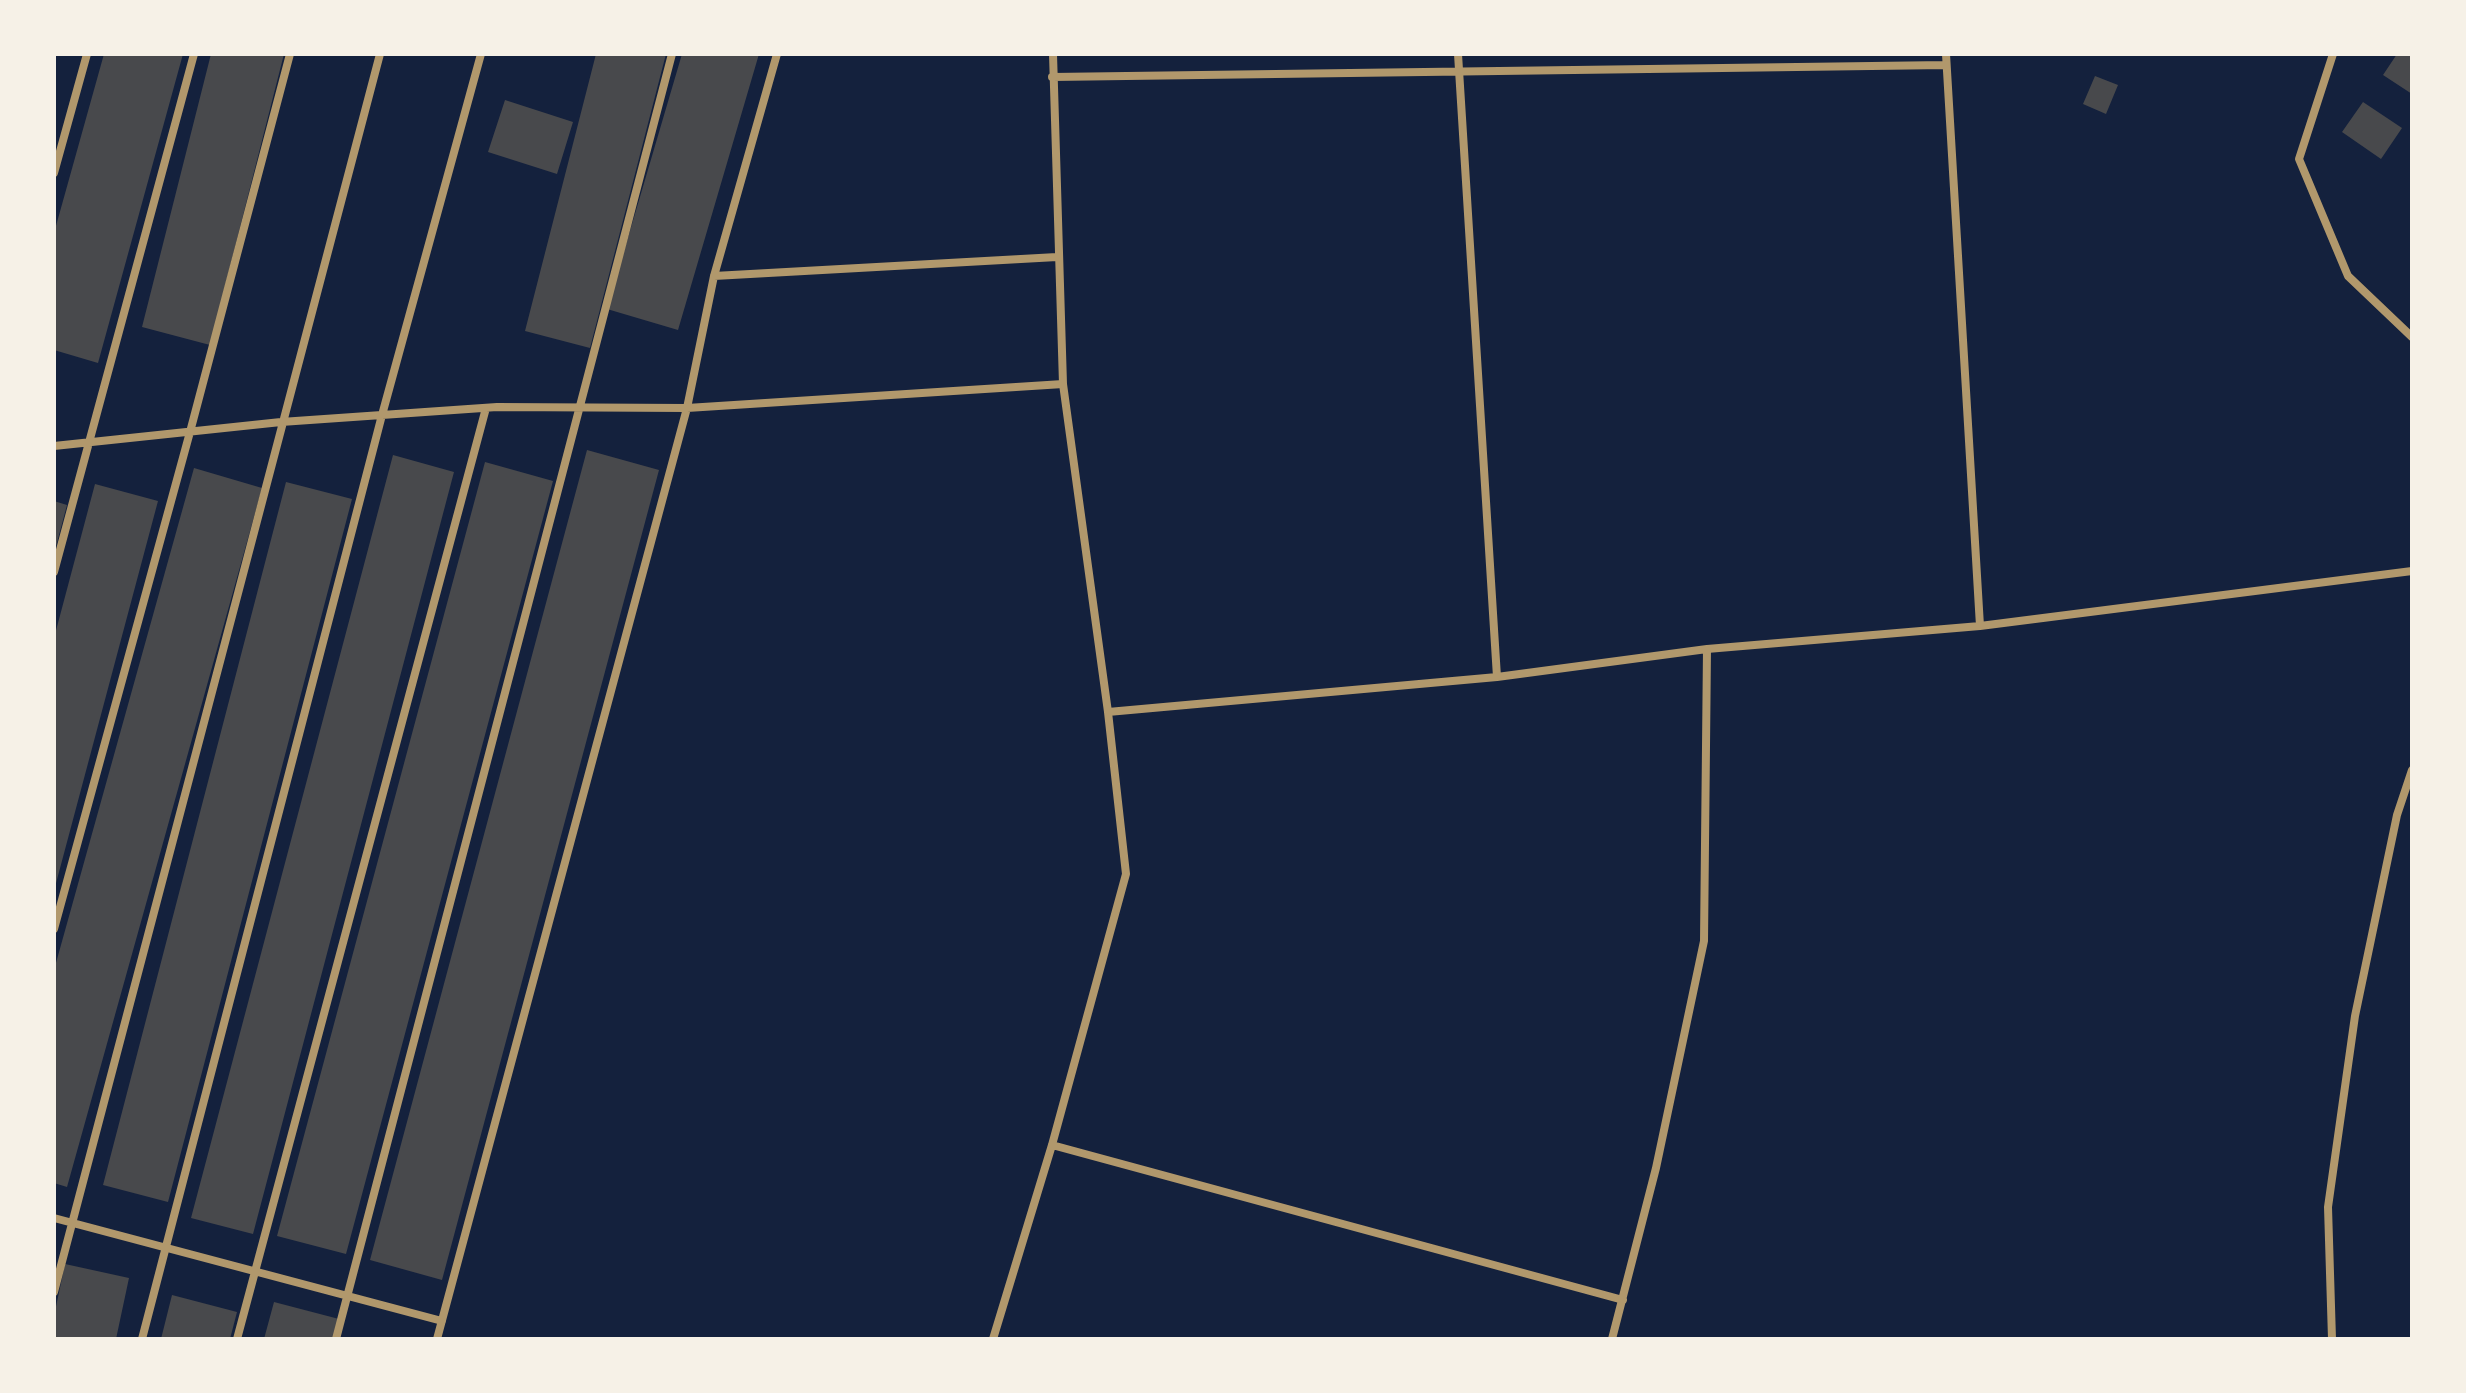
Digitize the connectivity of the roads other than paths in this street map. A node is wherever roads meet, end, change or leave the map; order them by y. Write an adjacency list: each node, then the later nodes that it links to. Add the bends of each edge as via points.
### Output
1 (87, 54): 15 (street)
2 (194, 54): 26 (street)
3 (290, 54): 25 (street)
4 (380, 54): 24 (street)
5 (481, 54): 23 (street)
6 (672, 54): 22 (street)
7 (777, 54): 17 (street)
8 (1053, 54): 14 (street)
9 (1458, 54): 13 (street)
10 (1946, 54): 12 (street)
11 (2333, 54): 18 (street, via 2299,159 2348,276)
12 (1946, 65): 13 (street); 30 (street)
13 (1458, 72): 14 (street); 32 (street)
14 (1052, 77): 16 (street)
15 (54, 173)
16 (1057, 257): 17 (street); 19 (street)
17 (714, 276): 21 (street)
18 (2412, 337)
19 (1063, 384): 21 (street); 33 (street)
20 (486, 408): 22 (street); 23 (street); 40 (street)
21 (687, 408): 22 (street); 44 (street)
22 (577, 409): 42 (street)
23 (382, 415): 24 (street); 39 (street)
24 (281, 422): 25 (street); 38 (street)
25 (190, 432): 26 (street); 35 (street)
26 (88, 442): 27 (street); 29 (street)
27 (54, 446)
28 (2412, 571): 30 (street)
29 (54, 572)
30 (1980, 626): 31 (street)
31 (1707, 649): 32 (street); 43 (street, via 1704,941)
32 (1497, 677): 33 (street)
33 (1108, 712): 36 (street, via 1126,874)
34 (2412, 770): 51 (street, via 2397,815 2355,1016 2328,1207)
35 (54, 929)
36 (1052, 1145): 43 (street); 49 (street)
37 (54, 1218): 38 (street)
38 (71, 1223): 39 (street); 41 (street)
39 (164, 1249): 40 (street); 45 (street)
40 (254, 1272): 42 (street); 46 (street)
41 (54, 1292)
42 (347, 1297): 44 (street); 47 (street)
43 (1623, 1300): 50 (street)
44 (442, 1321): 48 (street)
45 (142, 1339)
46 (237, 1339)
47 (336, 1339)
48 (437, 1339)
49 (993, 1339)
50 (1612, 1339)
51 (2332, 1339)

